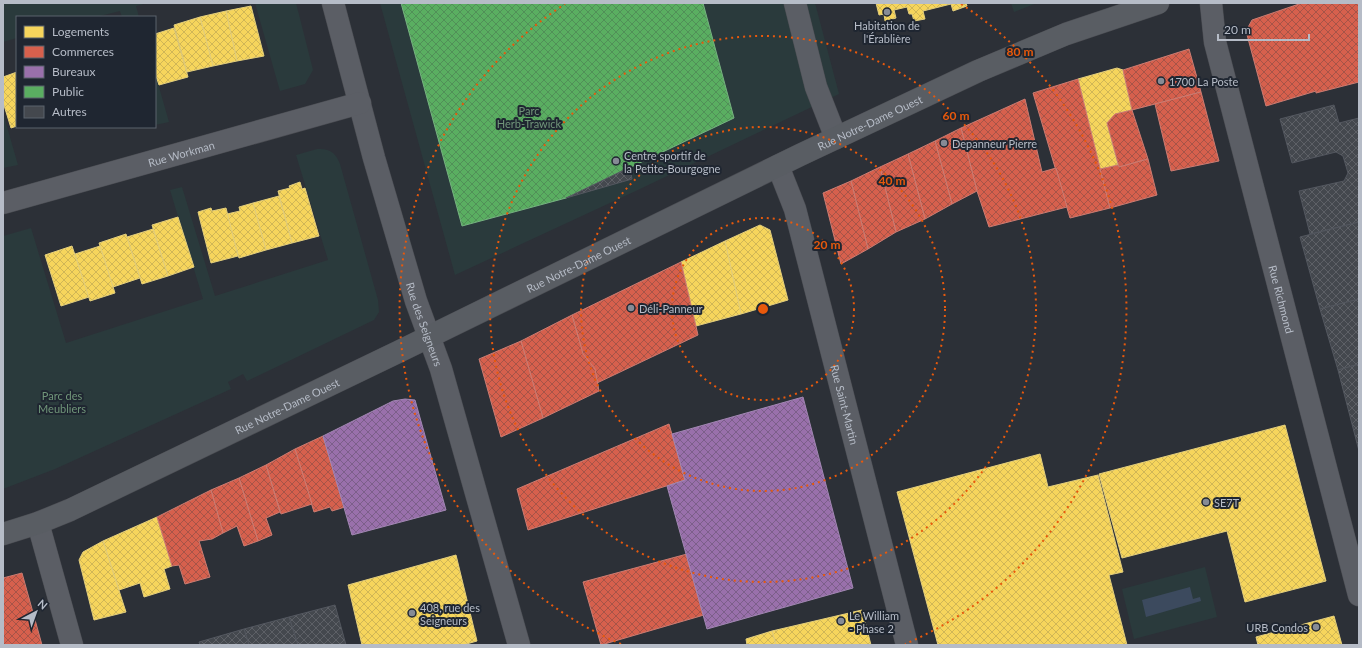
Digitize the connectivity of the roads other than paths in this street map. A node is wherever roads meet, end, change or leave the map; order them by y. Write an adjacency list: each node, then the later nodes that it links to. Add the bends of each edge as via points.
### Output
1 (334, 3): 5 (street, Rue des Seigneurs)
2 (795, 3): 6 (street, via 816,87)
3 (1158, 3): 6 (main road, Rue Notre-Dame Ouest, via 1020,52)
4 (1211, 3): 12 (street, Rue Richmond, via 1215,42)
5 (360, 103): 8 (street, Rue Workman); 9 (street, Rue des Seigneurs, via 416,301)
6 (836, 138): 7 (main road, Rue Notre-Dame Ouest)
7 (778, 166): 9 (main road, Rue Notre-Dame Ouest); 15 (street, Rue Saint-Martin, via 796,209)
8 (3, 203)
9 (429, 336): 10 (main road, Rue Notre-Dame Ouest); 14 (street, Rue des Seigneurs, via 441,369)
10 (38, 523): 11 (main road, Rue Notre-Dame Ouest); 13 (street)
11 (3, 534)
12 (1359, 595)
13 (72, 645)
14 (519, 645)
15 (906, 645)

